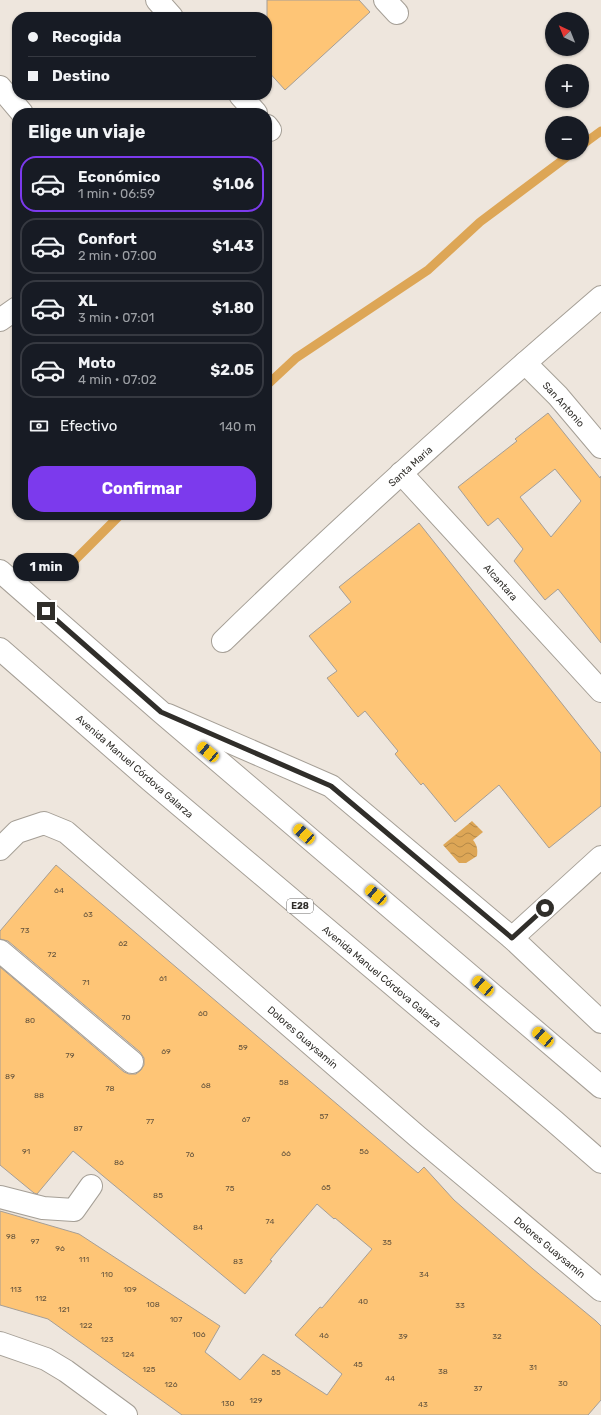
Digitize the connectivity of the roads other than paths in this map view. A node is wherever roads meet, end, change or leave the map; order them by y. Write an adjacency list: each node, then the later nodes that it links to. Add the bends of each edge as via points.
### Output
1 (157, 0): 2 (street)
2 (168, 12)
3 (0, 87): 5 (street)
4 (244, 100): 6 (street)
5 (18, 108)
6 (252, 108)
7 (601, 296): 10 (street, Santa Maria)
8 (12, 312): 9 (street)
9 (0, 320)
10 (525, 363): 11 (street, San Antonio, via 558,396); 12 (street, Santa Maria)
11 (601, 448)
12 (401, 473): 14 (street, Santa Maria); 16 (street, Alcantara)
13 (0, 571): 17 (street)
14 (223, 641)
15 (0, 649): 25 (street, Avenida Manuel Córdova Galarza / E28)
16 (601, 691)
17 (161, 712): 20 (street, via 331,786); 24 (street)
18 (0, 849): 28 (street, Dolores Guaysamín, via 17,832 44,823 66,832 418,1137)
19 (601, 857): 20 (street)
20 (512, 938): 22 (street)
21 (0, 951): 23 (street)
22 (601, 1022)
23 (132, 1062)
24 (601, 1087)
25 (601, 1162)
26 (91, 1186): 27 (street, via 74,1210 43,1208)
27 (0, 1197)
28 (599, 1283)
29 (0, 1343): 30 (street, via 46,1359)
30 (126, 1415)

